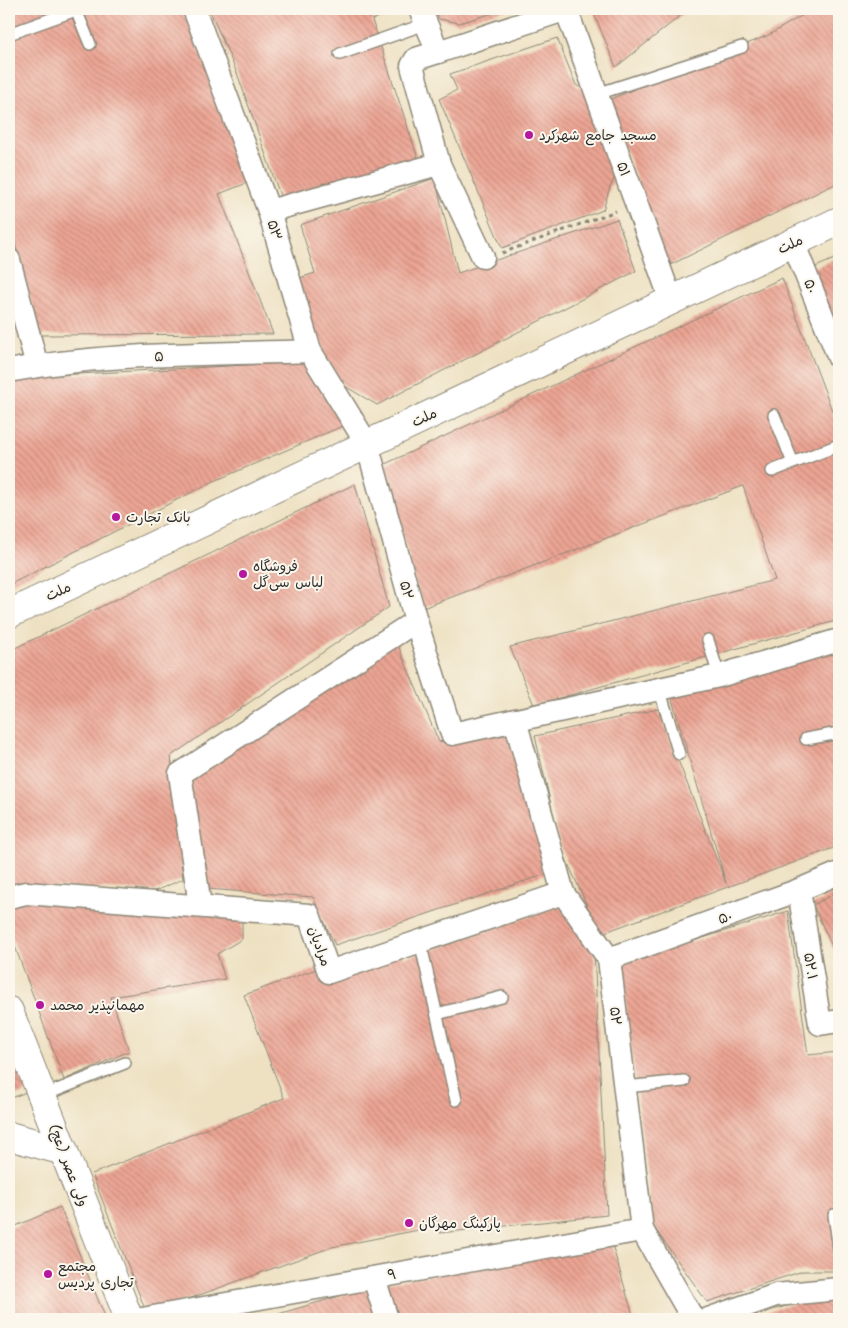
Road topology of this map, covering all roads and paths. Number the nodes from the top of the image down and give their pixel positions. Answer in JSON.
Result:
{"nodes":[{"id":1,"x":194,"y":9,"type":"edge"},
{"id":2,"x":567,"y":9,"type":"edge"},
{"id":3,"x":424,"y":16,"type":"edge"},
{"id":4,"x":9,"y":34,"type":"edge"},
{"id":5,"x":90,"y":44,"type":"dead end"},
{"id":6,"x":742,"y":47,"type":"dead end"},
{"id":7,"x":438,"y":52,"type":"junction"},
{"id":8,"x":340,"y":54,"type":"dead end"},
{"id":9,"x":597,"y":94,"type":"junction"},
{"id":10,"x":439,"y":164,"type":"junction"},
{"id":11,"x":636,"y":203,"type":"junction"},
{"id":12,"x":270,"y":211,"type":"junction"},
{"id":13,"x":839,"y":221,"type":"edge"},
{"id":14,"x":793,"y":242,"type":"junction"},
{"id":15,"x":483,"y":257,"type":"joint"},
{"id":16,"x":9,"y":260,"type":"edge"},
{"id":17,"x":671,"y":300,"type":"junction"},
{"id":18,"x":310,"y":351,"type":"junction"},
{"id":19,"x":839,"y":358,"type":"edge"},
{"id":20,"x":37,"y":366,"type":"junction"},
{"id":21,"x":9,"y":371,"type":"edge"},
{"id":22,"x":774,"y":416,"type":"dead end"},
{"id":23,"x":367,"y":444,"type":"junction"},
{"id":24,"x":839,"y":446,"type":"edge"},
{"id":25,"x":793,"y":463,"type":"junction"},
{"id":26,"x":772,"y":471,"type":"dead end"},
{"id":27,"x":9,"y":614,"type":"edge"},
{"id":28,"x":416,"y":621,"type":"junction"},
{"id":29,"x":708,"y":640,"type":"dead end"},
{"id":30,"x":839,"y":640,"type":"edge"},
{"id":31,"x":719,"y":676,"type":"junction"},
{"id":32,"x":659,"y":688,"type":"junction"},
{"id":33,"x":515,"y":720,"type":"junction"},
{"id":34,"x":839,"y":733,"type":"edge"},
{"id":35,"x":806,"y":739,"type":"dead end"},
{"id":36,"x":679,"y":754,"type":"dead end"},
{"id":37,"x":839,"y":873,"type":"edge"},
{"id":38,"x":799,"y":890,"type":"junction"},
{"id":39,"x":563,"y":893,"type":"junction"},
{"id":40,"x":9,"y":897,"type":"edge"},
{"id":41,"x":200,"y":905,"type":"junction"},
{"id":42,"x":420,"y":941,"type":"junction"},
{"id":43,"x":609,"y":959,"type":"junction"},
{"id":44,"x":502,"y":997,"type":"dead end"},
{"id":45,"x":9,"y":1011,"type":"edge"},
{"id":46,"x":437,"y":1014,"type":"junction"},
{"id":47,"x":839,"y":1021,"type":"edge"},
{"id":48,"x":125,"y":1063,"type":"dead end"},
{"id":49,"x":684,"y":1081,"type":"dead end"},
{"id":50,"x":625,"y":1088,"type":"junction"},
{"id":51,"x":42,"y":1096,"type":"junction"},
{"id":52,"x":456,"y":1100,"type":"dead end"},
{"id":53,"x":9,"y":1136,"type":"edge"},
{"id":54,"x":64,"y":1151,"type":"junction"},
{"id":55,"x":834,"y":1215,"type":"dead end"},
{"id":56,"x":642,"y":1230,"type":"junction"},
{"id":57,"x":839,"y":1248,"type":"edge"},
{"id":58,"x":374,"y":1278,"type":"junction"},
{"id":59,"x":839,"y":1289,"type":"edge"},
{"id":60,"x":241,"y":1310,"type":"edge"},
{"id":61,"x":129,"y":1319,"type":"edge"},
{"id":62,"x":142,"y":1319,"type":"edge"},
{"id":63,"x":388,"y":1319,"type":"edge"},
{"id":64,"x":693,"y":1319,"type":"edge"},
{"id":65,"x":708,"y":1319,"type":"edge"}],
"edges":[{"from":1,"to":12,"type":"street","name":"۵۳"},
{"from":2,"to":7,"type":"street"},
{"from":2,"to":9,"type":"street","name":"۵۱"},
{"from":3,"to":7,"type":"street"},
{"from":3,"to":8,"type":"lane"},
{"from":4,"to":5,"type":"lane"},
{"from":6,"to":9,"type":"lane"},
{"from":7,"to":10,"type":"street"},
{"from":9,"to":11,"type":"street","name":"۵۱"},
{"from":10,"to":12,"type":"street"},
{"from":10,"to":15,"type":"street"},
{"from":11,"to":15,"type":"path"},
{"from":11,"to":17,"type":"street","name":"۵۱"},
{"from":12,"to":18,"type":"street","name":"۵۳"},
{"from":13,"to":14,"type":"main road","name":"ملت"},
{"from":14,"to":17,"type":"main road","name":"ملت"},
{"from":14,"to":19,"type":"street","name":"۵۰"},
{"from":16,"to":20,"type":"street"},
{"from":17,"to":23,"type":"main road","name":"ملت"},
{"from":18,"to":20,"type":"street","name":"۵"},
{"from":18,"to":23,"type":"street","name":"۵۳"},
{"from":20,"to":21,"type":"street","name":"۵"},
{"from":22,"to":25,"type":"lane"},
{"from":23,"to":27,"type":"main road","name":"ملت"},
{"from":23,"to":28,"type":"street","name":"۵۲"},
{"from":24,"to":25,"type":"lane"},
{"from":25,"to":26,"type":"lane"},
{"from":28,"to":33,"type":"street","name":"۵۲"},
{"from":28,"to":41,"type":"street"},
{"from":29,"to":31,"type":"lane"},
{"from":30,"to":31,"type":"street"},
{"from":31,"to":32,"type":"street"},
{"from":32,"to":33,"type":"street"},
{"from":32,"to":36,"type":"lane"},
{"from":33,"to":39,"type":"street","name":"۵۲"},
{"from":34,"to":35,"type":"lane"},
{"from":37,"to":38,"type":"street","name":"۵۰"},
{"from":38,"to":43,"type":"street","name":"۵۰"},
{"from":38,"to":47,"type":"street","name":"۵۲.۱"},
{"from":39,"to":42,"type":"street","name":"مرادیان"},
{"from":39,"to":43,"type":"street","name":"۵۲"},
{"from":40,"to":41,"type":"street","name":"مرادیان"},
{"from":41,"to":42,"type":"street","name":"مرادیان"},
{"from":42,"to":46,"type":"lane"},
{"from":43,"to":50,"type":"street","name":"۵۲"},
{"from":44,"to":46,"type":"lane"},
{"from":45,"to":51,"type":"main road","name":"ولی عصر (عج)"},
{"from":46,"to":52,"type":"lane"},
{"from":48,"to":51,"type":"lane"},
{"from":49,"to":50,"type":"lane"},
{"from":50,"to":56,"type":"street","name":"۵۲"},
{"from":51,"to":54,"type":"main road","name":"ولی عصر (عج)"},
{"from":53,"to":54,"type":"main road"},
{"from":54,"to":61,"type":"main road","name":"ولی عصر (عج)"},
{"from":55,"to":57,"type":"lane"},
{"from":56,"to":58,"type":"street","name":"۹"},
{"from":56,"to":64,"type":"street","name":"۵۲"},
{"from":58,"to":60,"type":"street","name":"۹"},
{"from":58,"to":63,"type":"street"},
{"from":59,"to":65,"type":"street"},
{"from":60,"to":62,"type":"street","name":"۹"}]}
